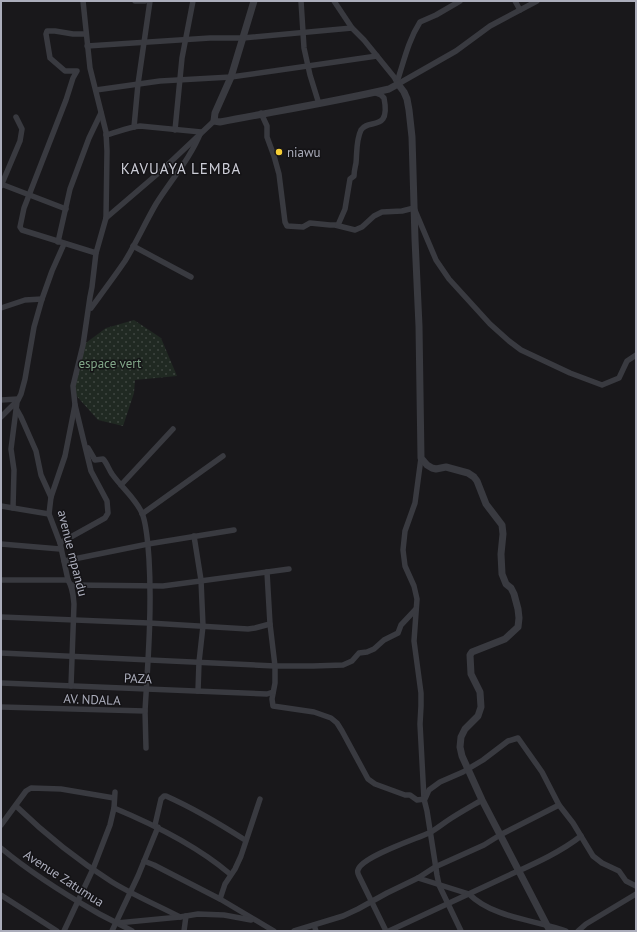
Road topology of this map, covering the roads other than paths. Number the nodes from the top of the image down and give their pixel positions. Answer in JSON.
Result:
{"nodes":[{"id":1,"x":83,"y":1,"type":"edge"},
{"id":2,"x":136,"y":1,"type":"edge"},
{"id":3,"x":145,"y":1,"type":"edge"},
{"id":4,"x":150,"y":1,"type":"edge"},
{"id":5,"x":193,"y":1,"type":"edge"},
{"id":6,"x":254,"y":1,"type":"edge"},
{"id":7,"x":301,"y":1,"type":"edge"},
{"id":8,"x":460,"y":1,"type":"edge"},
{"id":9,"x":515,"y":1,"type":"edge"},
{"id":10,"x":537,"y":1,"type":"edge"},
{"id":11,"x":338,"y":2,"type":"edge"},
{"id":12,"x":520,"y":10,"type":"junction"},
{"id":13,"x":352,"y":28,"type":"junction"},
{"id":14,"x":303,"y":33,"type":"junction"},
{"id":15,"x":86,"y":34,"type":"junction"},
{"id":16,"x":243,"y":38,"type":"junction"},
{"id":17,"x":185,"y":40,"type":"junction"},
{"id":18,"x":144,"y":43,"type":"junction"},
{"id":19,"x":87,"y":46,"type":"junction"},
{"id":20,"x":376,"y":56,"type":"junction"},
{"id":21,"x":308,"y":66,"type":"junction"},
{"id":22,"x":231,"y":76,"type":"junction"},
{"id":23,"x":180,"y":80,"type":"junction"},
{"id":24,"x":398,"y":83,"type":"junction"},
{"id":25,"x":138,"y":84,"type":"junction"},
{"id":26,"x":96,"y":90,"type":"junction"},
{"id":27,"x":373,"y":92,"type":"junction"},
{"id":28,"x":319,"y":104,"type":"junction"},
{"id":29,"x":101,"y":113,"type":"junction"},
{"id":30,"x":262,"y":113,"type":"junction"},
{"id":31,"x":16,"y":117,"type":"dead end"},
{"id":32,"x":214,"y":121,"type":"junction"},
{"id":33,"x":134,"y":127,"type":"junction"},
{"id":34,"x":175,"y":130,"type":"junction"},
{"id":35,"x":202,"y":132,"type":"junction"},
{"id":36,"x":106,"y":135,"type":"junction"},
{"id":37,"x":1,"y":185,"type":"edge"},
{"id":38,"x":29,"y":195,"type":"junction"},
{"id":39,"x":414,"y":208,"type":"junction"},
{"id":40,"x":66,"y":209,"type":"junction"},
{"id":41,"x":106,"y":218,"type":"junction"},
{"id":42,"x":338,"y":225,"type":"junction"},
{"id":43,"x":58,"y":242,"type":"junction"},
{"id":44,"x":64,"y":244,"type":"junction"},
{"id":45,"x":133,"y":246,"type":"junction"},
{"id":46,"x":96,"y":253,"type":"junction"},
{"id":47,"x":191,"y":277,"type":"dead end"},
{"id":48,"x":42,"y":299,"type":"junction"},
{"id":49,"x":1,"y":308,"type":"edge"},
{"id":50,"x":91,"y":308,"type":"dead end"},
{"id":51,"x":636,"y":354,"type":"edge"},
{"id":52,"x":1,"y":400,"type":"edge"},
{"id":53,"x":17,"y":400,"type":"junction"},
{"id":54,"x":75,"y":405,"type":"junction"},
{"id":55,"x":16,"y":408,"type":"junction"},
{"id":56,"x":1,"y":418,"type":"edge"},
{"id":57,"x":173,"y":429,"type":"dead end"},
{"id":58,"x":84,"y":443,"type":"junction"},
{"id":59,"x":223,"y":456,"type":"dead end"},
{"id":60,"x":420,"y":458,"type":"junction"},
{"id":61,"x":121,"y":485,"type":"junction"},
{"id":62,"x":51,"y":497,"type":"junction"},
{"id":63,"x":1,"y":506,"type":"edge"},
{"id":64,"x":13,"y":508,"type":"junction"},
{"id":65,"x":49,"y":514,"type":"junction"},
{"id":66,"x":142,"y":514,"type":"junction"},
{"id":67,"x":234,"y":530,"type":"dead end"},
{"id":68,"x":194,"y":536,"type":"junction"},
{"id":69,"x":1,"y":544,"type":"edge"},
{"id":70,"x":148,"y":544,"type":"junction"},
{"id":71,"x":60,"y":546,"type":"junction"},
{"id":72,"x":64,"y":561,"type":"junction"},
{"id":73,"x":290,"y":569,"type":"dead end"},
{"id":74,"x":267,"y":572,"type":"junction"},
{"id":75,"x":1,"y":580,"type":"edge"},
{"id":76,"x":201,"y":580,"type":"junction"},
{"id":77,"x":70,"y":583,"type":"junction"},
{"id":78,"x":150,"y":587,"type":"junction"},
{"id":79,"x":416,"y":609,"type":"junction"},
{"id":80,"x":1,"y":617,"type":"edge"},
{"id":81,"x":74,"y":620,"type":"junction"},
{"id":82,"x":150,"y":623,"type":"junction"},
{"id":83,"x":270,"y":624,"type":"junction"},
{"id":84,"x":203,"y":626,"type":"junction"},
{"id":85,"x":1,"y":653,"type":"edge"},
{"id":86,"x":71,"y":656,"type":"junction"},
{"id":87,"x":148,"y":660,"type":"junction"},
{"id":88,"x":199,"y":662,"type":"junction"},
{"id":89,"x":274,"y":666,"type":"junction"},
{"id":90,"x":1,"y":683,"type":"edge"},
{"id":91,"x":71,"y":686,"type":"junction"},
{"id":92,"x":146,"y":689,"type":"junction"},
{"id":93,"x":198,"y":691,"type":"junction"},
{"id":94,"x":273,"y":692,"type":"junction"},
{"id":95,"x":1,"y":707,"type":"edge"},
{"id":96,"x":145,"y":711,"type":"junction"},
{"id":97,"x":146,"y":748,"type":"dead end"},
{"id":98,"x":468,"y":768,"type":"junction"},
{"id":99,"x":260,"y":799,"type":"dead end"},
{"id":100,"x":424,"y":799,"type":"junction"},
{"id":101,"x":482,"y":800,"type":"junction"},
{"id":102,"x":559,"y":805,"type":"junction"},
{"id":103,"x":16,"y":806,"type":"junction"},
{"id":104,"x":114,"y":808,"type":"junction"},
{"id":105,"x":1,"y":825,"type":"edge"},
{"id":106,"x":156,"y":826,"type":"junction"},
{"id":107,"x":430,"y":833,"type":"junction"},
{"id":108,"x":500,"y":835,"type":"junction"},
{"id":109,"x":581,"y":836,"type":"junction"},
{"id":110,"x":245,"y":840,"type":"junction"},
{"id":111,"x":1,"y":848,"type":"edge"},
{"id":112,"x":144,"y":862,"type":"junction"},
{"id":113,"x":435,"y":867,"type":"junction"},
{"id":114,"x":93,"y":869,"type":"junction"},
{"id":115,"x":519,"y":870,"type":"junction"},
{"id":116,"x":230,"y":874,"type":"junction"},
{"id":117,"x":418,"y":878,"type":"junction"},
{"id":118,"x":440,"y":885,"type":"junction"},
{"id":119,"x":636,"y":886,"type":"edge"},
{"id":120,"x":130,"y":892,"type":"junction"},
{"id":121,"x":469,"y":894,"type":"junction"},
{"id":122,"x":636,"y":894,"type":"edge"},
{"id":123,"x":1,"y":895,"type":"edge"},
{"id":124,"x":220,"y":900,"type":"junction"},
{"id":125,"x":78,"y":901,"type":"junction"},
{"id":126,"x":371,"y":901,"type":"junction"},
{"id":127,"x":448,"y":902,"type":"junction"},
{"id":128,"x":183,"y":916,"type":"junction"},
{"id":129,"x":255,"y":920,"type":"junction"},
{"id":130,"x":117,"y":923,"type":"junction"},
{"id":131,"x":315,"y":928,"type":"edge"},
{"id":132,"x":548,"y":928,"type":"edge"},
{"id":133,"x":57,"y":931,"type":"edge"},
{"id":134,"x":64,"y":931,"type":"edge"},
{"id":135,"x":112,"y":931,"type":"edge"},
{"id":136,"x":132,"y":931,"type":"edge"},
{"id":137,"x":184,"y":931,"type":"edge"},
{"id":138,"x":274,"y":931,"type":"edge"},
{"id":139,"x":294,"y":931,"type":"edge"},
{"id":140,"x":387,"y":931,"type":"edge"},
{"id":141,"x":461,"y":931,"type":"edge"},
{"id":142,"x":566,"y":931,"type":"edge"},
{"id":143,"x":578,"y":931,"type":"edge"}],
"edges":[{"from":1,"to":15,"type":"street"},
{"from":2,"to":3,"type":"street"},
{"from":4,"to":18,"type":"street"},
{"from":5,"to":17,"type":"street"},
{"from":6,"to":16,"type":"street"},
{"from":7,"to":14,"type":"street"},
{"from":8,"to":24,"type":"street"},
{"from":9,"to":12,"type":"street"},
{"from":10,"to":12,"type":"street"},
{"from":11,"to":13,"type":"street"},
{"from":12,"to":24,"type":"street"},
{"from":13,"to":14,"type":"street"},
{"from":13,"to":20,"type":"street"},
{"from":14,"to":16,"type":"street"},
{"from":14,"to":21,"type":"street"},
{"from":15,"to":19,"type":"street"},
{"from":15,"to":38,"type":"street"},
{"from":16,"to":17,"type":"street"},
{"from":16,"to":22,"type":"street"},
{"from":17,"to":18,"type":"street"},
{"from":17,"to":23,"type":"street"},
{"from":18,"to":19,"type":"street"},
{"from":18,"to":25,"type":"street"},
{"from":19,"to":26,"type":"street"},
{"from":20,"to":21,"type":"street"},
{"from":20,"to":24,"type":"street"},
{"from":21,"to":22,"type":"street"},
{"from":21,"to":28,"type":"street"},
{"from":22,"to":23,"type":"street"},
{"from":22,"to":32,"type":"street"},
{"from":23,"to":25,"type":"street"},
{"from":23,"to":34,"type":"street"},
{"from":24,"to":27,"type":"street"},
{"from":24,"to":39,"type":"street"},
{"from":25,"to":26,"type":"street"},
{"from":25,"to":33,"type":"street"},
{"from":26,"to":29,"type":"street"},
{"from":27,"to":28,"type":"street"},
{"from":27,"to":42,"type":"street"},
{"from":28,"to":30,"type":"street"},
{"from":29,"to":36,"type":"street"},
{"from":29,"to":40,"type":"street"},
{"from":30,"to":32,"type":"street"},
{"from":30,"to":42,"type":"street"},
{"from":31,"to":37,"type":"street"},
{"from":32,"to":35,"type":"street"},
{"from":33,"to":34,"type":"street"},
{"from":33,"to":36,"type":"street"},
{"from":34,"to":35,"type":"street"},
{"from":35,"to":41,"type":"street"},
{"from":35,"to":45,"type":"street"},
{"from":36,"to":41,"type":"street"},
{"from":37,"to":38,"type":"street"},
{"from":38,"to":40,"type":"street"},
{"from":38,"to":43,"type":"street"},
{"from":39,"to":42,"type":"street"},
{"from":39,"to":51,"type":"street"},
{"from":39,"to":60,"type":"street"},
{"from":40,"to":43,"type":"street"},
{"from":41,"to":46,"type":"street"},
{"from":43,"to":44,"type":"street"},
{"from":44,"to":46,"type":"street"},
{"from":44,"to":48,"type":"street"},
{"from":45,"to":47,"type":"street"},
{"from":45,"to":50,"type":"street"},
{"from":46,"to":54,"type":"street"},
{"from":48,"to":49,"type":"street"},
{"from":48,"to":53,"type":"street"},
{"from":52,"to":53,"type":"street"},
{"from":53,"to":55,"type":"street"},
{"from":53,"to":56,"type":"street"},
{"from":54,"to":58,"type":"street"},
{"from":54,"to":62,"type":"street","name":"avenue mpandu"},
{"from":55,"to":62,"type":"street"},
{"from":55,"to":64,"type":"street"},
{"from":57,"to":61,"type":"street"},
{"from":58,"to":61,"type":"street"},
{"from":58,"to":71,"type":"street"},
{"from":59,"to":66,"type":"street"},
{"from":60,"to":79,"type":"street"},
{"from":60,"to":98,"type":"street"},
{"from":61,"to":66,"type":"street"},
{"from":62,"to":65,"type":"street","name":"avenue mpandu"},
{"from":63,"to":64,"type":"street"},
{"from":64,"to":65,"type":"street"},
{"from":65,"to":71,"type":"street","name":"avenue mpandu"},
{"from":66,"to":70,"type":"street"},
{"from":67,"to":68,"type":"street"},
{"from":68,"to":70,"type":"street"},
{"from":68,"to":76,"type":"street"},
{"from":69,"to":71,"type":"street"},
{"from":70,"to":72,"type":"street"},
{"from":70,"to":78,"type":"street"},
{"from":71,"to":72,"type":"street","name":"avenue mpandu"},
{"from":72,"to":77,"type":"street","name":"avenue mpandu"},
{"from":73,"to":74,"type":"street"},
{"from":74,"to":76,"type":"street"},
{"from":74,"to":83,"type":"street"},
{"from":75,"to":77,"type":"street"},
{"from":76,"to":78,"type":"street"},
{"from":76,"to":84,"type":"street"},
{"from":77,"to":78,"type":"street"},
{"from":77,"to":81,"type":"street","name":"avenue mpandu"},
{"from":78,"to":82,"type":"street"},
{"from":79,"to":89,"type":"street"},
{"from":79,"to":100,"type":"street"},
{"from":80,"to":81,"type":"street"},
{"from":81,"to":82,"type":"street"},
{"from":81,"to":86,"type":"street","name":"avenue mpandu"},
{"from":82,"to":84,"type":"street"},
{"from":82,"to":87,"type":"street"},
{"from":83,"to":84,"type":"street"},
{"from":83,"to":89,"type":"street"},
{"from":84,"to":88,"type":"street"},
{"from":85,"to":86,"type":"street"},
{"from":86,"to":87,"type":"street"},
{"from":86,"to":91,"type":"street","name":"avenue mpandu"},
{"from":87,"to":88,"type":"street"},
{"from":87,"to":92,"type":"street"},
{"from":88,"to":89,"type":"street"},
{"from":88,"to":93,"type":"street"},
{"from":89,"to":94,"type":"street"},
{"from":90,"to":91,"type":"street","name":"PAZA"},
{"from":91,"to":92,"type":"street","name":"PAZA"},
{"from":92,"to":93,"type":"street","name":"PAZA"},
{"from":92,"to":96,"type":"street"},
{"from":93,"to":94,"type":"street","name":"PAZA"},
{"from":94,"to":100,"type":"street"},
{"from":95,"to":96,"type":"street","name":"AV. NDALA"},
{"from":96,"to":97,"type":"street"},
{"from":98,"to":100,"type":"street"},
{"from":98,"to":101,"type":"street"},
{"from":98,"to":102,"type":"street"},
{"from":99,"to":110,"type":"street"},
{"from":100,"to":107,"type":"street"},
{"from":101,"to":107,"type":"street"},
{"from":101,"to":108,"type":"street"},
{"from":102,"to":108,"type":"street"},
{"from":102,"to":109,"type":"street"},
{"from":103,"to":104,"type":"street"},
{"from":103,"to":105,"type":"street"},
{"from":103,"to":114,"type":"street"},
{"from":104,"to":106,"type":"street"},
{"from":104,"to":114,"type":"street"},
{"from":106,"to":110,"type":"street"},
{"from":106,"to":112,"type":"street"},
{"from":106,"to":116,"type":"street"},
{"from":107,"to":113,"type":"street"},
{"from":107,"to":126,"type":"street"},
{"from":108,"to":113,"type":"street"},
{"from":108,"to":115,"type":"street"},
{"from":109,"to":115,"type":"street"},
{"from":109,"to":119,"type":"street"},
{"from":110,"to":116,"type":"street"},
{"from":111,"to":125,"type":"street","name":"Avenue Zatumua"},
{"from":112,"to":120,"type":"street"},
{"from":112,"to":124,"type":"street"},
{"from":113,"to":117,"type":"street"},
{"from":113,"to":118,"type":"street"},
{"from":114,"to":120,"type":"street"},
{"from":114,"to":125,"type":"street"},
{"from":115,"to":121,"type":"street"},
{"from":115,"to":132,"type":"street"},
{"from":116,"to":124,"type":"street"},
{"from":117,"to":118,"type":"street"},
{"from":117,"to":126,"type":"street"},
{"from":118,"to":121,"type":"street"},
{"from":118,"to":127,"type":"street"},
{"from":120,"to":128,"type":"street"},
{"from":120,"to":130,"type":"street"},
{"from":121,"to":127,"type":"street"},
{"from":121,"to":132,"type":"street"},
{"from":122,"to":143,"type":"street"},
{"from":123,"to":133,"type":"street"},
{"from":124,"to":129,"type":"street"},
{"from":125,"to":130,"type":"street","name":"Avenue Zatumua"},
{"from":125,"to":134,"type":"street"},
{"from":126,"to":131,"type":"street"},
{"from":126,"to":140,"type":"street"},
{"from":127,"to":140,"type":"street"},
{"from":127,"to":141,"type":"street"},
{"from":128,"to":129,"type":"street"},
{"from":128,"to":130,"type":"street"},
{"from":128,"to":137,"type":"street"},
{"from":129,"to":138,"type":"street"},
{"from":130,"to":135,"type":"street"},
{"from":130,"to":136,"type":"street","name":"Avenue Zatumua"},
{"from":131,"to":139,"type":"street"},
{"from":132,"to":142,"type":"street"}]}
